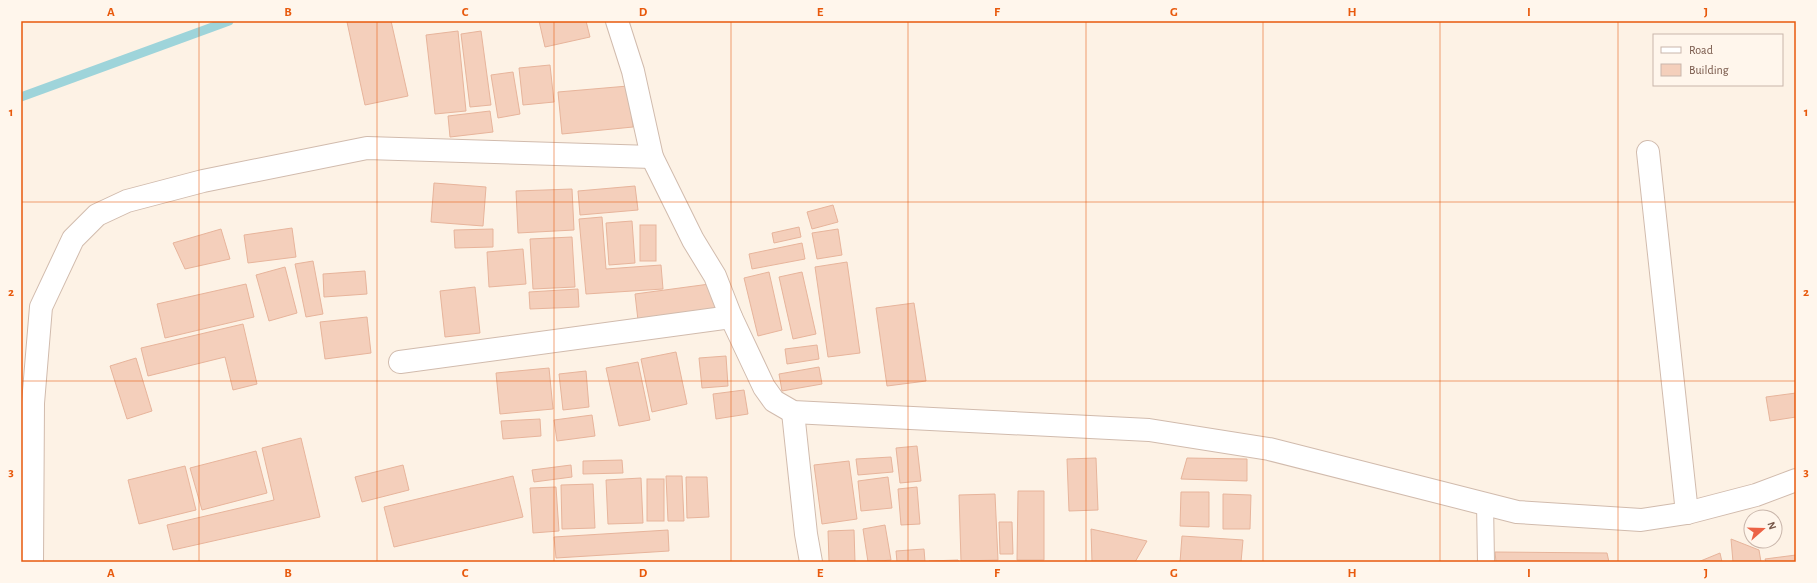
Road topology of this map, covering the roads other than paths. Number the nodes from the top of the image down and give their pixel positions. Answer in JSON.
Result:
{"nodes":[{"id":1,"x":617,"y":21,"type":"edge"},
{"id":2,"x":1648,"y":152,"type":"dead end"},
{"id":3,"x":652,"y":157,"type":"junction"},
{"id":4,"x":731,"y":317,"type":"junction"},
{"id":5,"x":400,"y":362,"type":"dead end"},
{"id":6,"x":793,"y":412,"type":"junction"},
{"id":7,"x":1796,"y":480,"type":"edge"},
{"id":8,"x":1485,"y":504,"type":"junction"},
{"id":9,"x":1687,"y":513,"type":"junction"},
{"id":10,"x":32,"y":562,"type":"edge"},
{"id":11,"x":811,"y":562,"type":"edge"},
{"id":12,"x":1486,"y":562,"type":"edge"}],
"edges":[{"from":1,"to":3,"type":"street"},
{"from":2,"to":9,"type":"street"},
{"from":3,"to":4,"type":"street"},
{"from":3,"to":10,"type":"street"},
{"from":4,"to":5,"type":"street"},
{"from":4,"to":6,"type":"street"},
{"from":6,"to":8,"type":"street"},
{"from":6,"to":11,"type":"street"},
{"from":7,"to":9,"type":"street"},
{"from":8,"to":9,"type":"street"},
{"from":8,"to":12,"type":"lane"}]}
